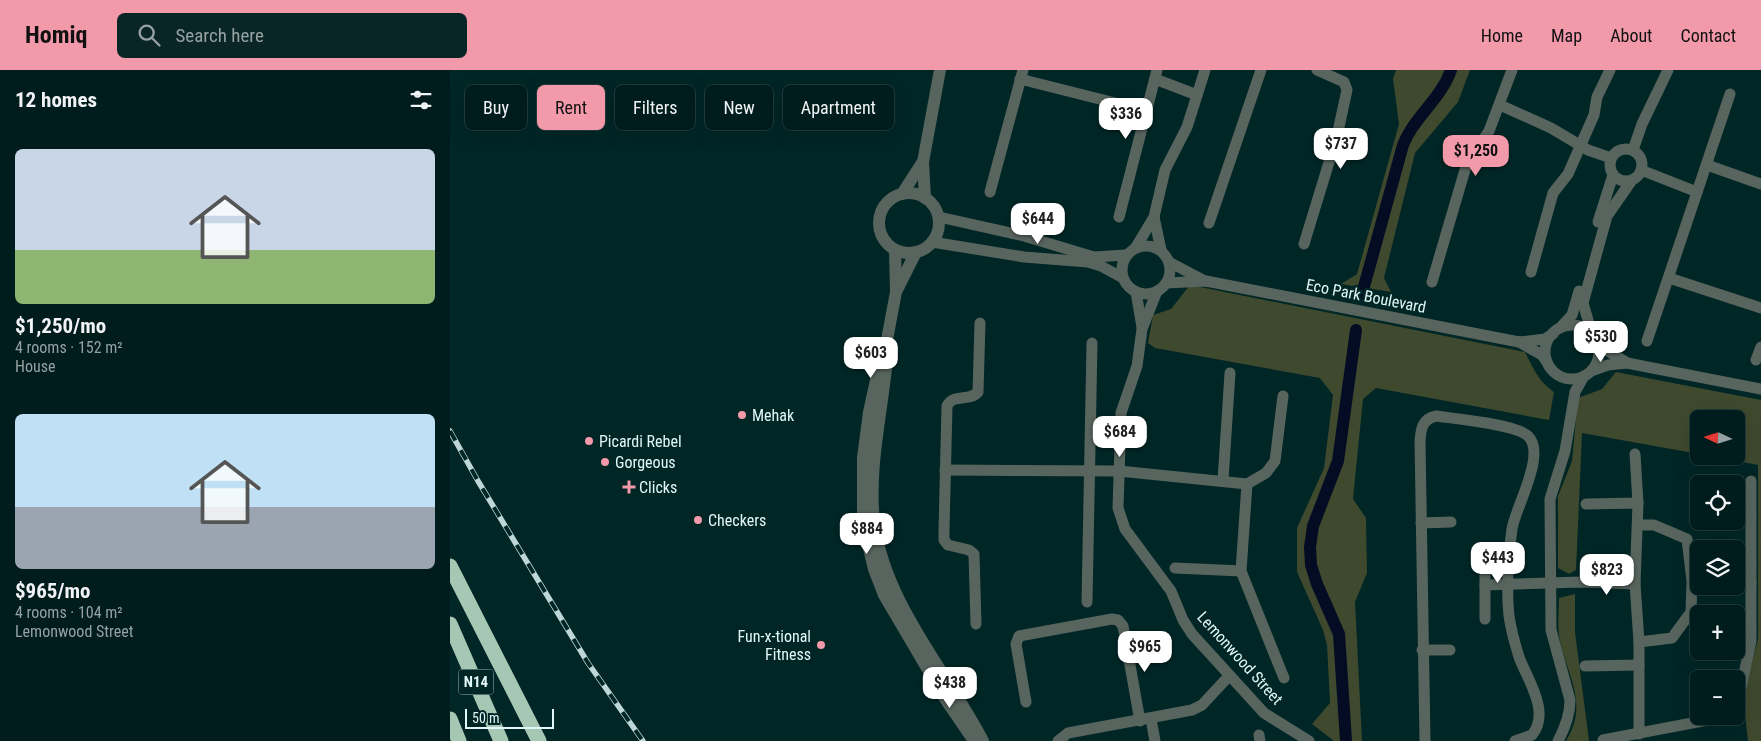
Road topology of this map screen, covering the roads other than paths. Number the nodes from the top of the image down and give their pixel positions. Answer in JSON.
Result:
{"nodes":[{"id":1,"x":940,"y":70,"type":"edge"},
{"id":2,"x":1205,"y":70,"type":"edge"},
{"id":3,"x":1261,"y":70,"type":"edge"},
{"id":4,"x":1317,"y":70,"type":"edge"},
{"id":5,"x":1512,"y":70,"type":"edge"},
{"id":6,"x":1610,"y":70,"type":"edge"},
{"id":7,"x":1668,"y":70,"type":"edge"},
{"id":8,"x":1156,"y":74,"type":"edge"},
{"id":9,"x":1338,"y":74,"type":"edge"},
{"id":10,"x":1022,"y":75,"type":"edge"},
{"id":11,"x":1730,"y":94,"type":"dead end"},
{"id":12,"x":1197,"y":95,"type":"junction"},
{"id":13,"x":1500,"y":105,"type":"junction"},
{"id":14,"x":1147,"y":111,"type":"junction"},
{"id":15,"x":1580,"y":145,"type":"junction"},
{"id":16,"x":1633,"y":150,"type":"junction"},
{"id":17,"x":1611,"y":158,"type":"junction"},
{"id":18,"x":923,"y":162,"type":"junction"},
{"id":19,"x":1707,"y":165,"type":"junction"},
{"id":20,"x":1641,"y":170,"type":"junction"},
{"id":21,"x":1613,"y":175,"type":"junction"},
{"id":22,"x":1632,"y":180,"type":"junction"},
{"id":23,"x":1761,"y":184,"type":"edge"},
{"id":24,"x":990,"y":192,"type":"dead end"},
{"id":25,"x":1697,"y":192,"type":"junction"},
{"id":26,"x":902,"y":194,"type":"junction"},
{"id":27,"x":925,"y":198,"type":"junction"},
{"id":28,"x":938,"y":217,"type":"junction"},
{"id":29,"x":1119,"y":217,"type":"dead end"},
{"id":30,"x":1154,"y":217,"type":"junction"},
{"id":31,"x":1209,"y":223,"type":"dead end"},
{"id":32,"x":932,"y":242,"type":"junction"},
{"id":33,"x":1304,"y":244,"type":"dead end"},
{"id":34,"x":1136,"y":247,"type":"junction"},
{"id":35,"x":895,"y":250,"type":"junction"},
{"id":36,"x":1161,"y":250,"type":"junction"},
{"id":37,"x":916,"y":252,"type":"junction"},
{"id":38,"x":1126,"y":255,"type":"junction"},
{"id":39,"x":1169,"y":262,"type":"junction"},
{"id":40,"x":1531,"y":272,"type":"dead end"},
{"id":41,"x":1123,"y":278,"type":"junction"},
{"id":42,"x":1669,"y":278,"type":"junction"},
{"id":43,"x":1206,"y":282,"type":"junction"},
{"id":44,"x":1432,"y":282,"type":"dead end"},
{"id":45,"x":1162,"y":287,"type":"junction"},
{"id":46,"x":896,"y":292,"type":"junction"},
{"id":47,"x":1136,"y":292,"type":"junction"},
{"id":48,"x":1761,"y":308,"type":"edge"},
{"id":49,"x":980,"y":323,"type":"dead end"},
{"id":50,"x":1142,"y":329,"type":"junction"},
{"id":51,"x":1556,"y":331,"type":"junction"},
{"id":52,"x":1594,"y":336,"type":"junction"},
{"id":53,"x":1519,"y":342,"type":"junction"},
{"id":54,"x":1648,"y":342,"type":"dead end"},
{"id":55,"x":1092,"y":343,"type":"dead end"},
{"id":56,"x":886,"y":345,"type":"junction"},
{"id":57,"x":1761,"y":347,"type":"edge"},
{"id":58,"x":1756,"y":360,"type":"dead end"},
{"id":59,"x":1547,"y":362,"type":"junction"},
{"id":60,"x":1626,"y":363,"type":"junction"},
{"id":61,"x":1230,"y":373,"type":"dead end"},
{"id":62,"x":1587,"y":374,"type":"junction"},
{"id":63,"x":1560,"y":376,"type":"junction"},
{"id":64,"x":1761,"y":390,"type":"edge"},
{"id":65,"x":1283,"y":396,"type":"dead end"},
{"id":66,"x":1569,"y":415,"type":"junction"},
{"id":67,"x":1635,"y":454,"type":"dead end"},
{"id":68,"x":945,"y":470,"type":"junction"},
{"id":69,"x":1088,"y":471,"type":"junction"},
{"id":70,"x":1118,"y":471,"type":"junction"},
{"id":71,"x":1223,"y":480,"type":"junction"},
{"id":72,"x":1751,"y":481,"type":"dead end"},
{"id":73,"x":1247,"y":484,"type":"junction"},
{"id":74,"x":1638,"y":503,"type":"junction"},
{"id":75,"x":1586,"y":504,"type":"dead end"},
{"id":76,"x":1451,"y":522,"type":"dead end"},
{"id":77,"x":1421,"y":523,"type":"junction"},
{"id":78,"x":1638,"y":525,"type":"junction"},
{"id":79,"x":1485,"y":549,"type":"dead end"},
{"id":80,"x":1690,"y":555,"type":"edge"},
{"id":81,"x":450,"y":566,"type":"edge"},
{"id":82,"x":1175,"y":568,"type":"dead end"},
{"id":83,"x":1241,"y":571,"type":"junction"},
{"id":84,"x":1550,"y":583,"type":"junction"},
{"id":85,"x":1745,"y":583,"type":"edge"},
{"id":86,"x":1751,"y":583,"type":"junction"},
{"id":87,"x":1507,"y":584,"type":"junction"},
{"id":88,"x":1635,"y":584,"type":"junction"},
{"id":89,"x":1485,"y":585,"type":"junction"},
{"id":90,"x":1693,"y":595,"type":"edge"},
{"id":91,"x":1087,"y":602,"type":"dead end"},
{"id":92,"x":1485,"y":619,"type":"dead end"},
{"id":93,"x":450,"y":624,"type":"edge"},
{"id":94,"x":976,"y":624,"type":"dead end"},
{"id":95,"x":1640,"y":642,"type":"junction"},
{"id":96,"x":1422,"y":650,"type":"junction"},
{"id":97,"x":1450,"y":650,"type":"dead end"},
{"id":98,"x":1585,"y":666,"type":"dead end"},
{"id":99,"x":1639,"y":666,"type":"junction"},
{"id":100,"x":1745,"y":670,"type":"edge"},
{"id":101,"x":1229,"y":676,"type":"junction"},
{"id":102,"x":1284,"y":678,"type":"dead end"},
{"id":103,"x":1026,"y":702,"type":"dead end"},
{"id":104,"x":450,"y":719,"type":"edge"},
{"id":105,"x":1146,"y":720,"type":"junction"},
{"id":106,"x":1690,"y":724,"type":"edge"},
{"id":107,"x":1639,"y":734,"type":"junction"},
{"id":108,"x":1603,"y":740,"type":"edge"},
{"id":109,"x":459,"y":741,"type":"edge"},
{"id":110,"x":501,"y":741,"type":"edge"},
{"id":111,"x":539,"y":741,"type":"edge"},
{"id":112,"x":974,"y":741,"type":"edge"},
{"id":113,"x":983,"y":741,"type":"edge"},
{"id":114,"x":1058,"y":741,"type":"edge"},
{"id":115,"x":1155,"y":741,"type":"edge"},
{"id":116,"x":1309,"y":741,"type":"edge"},
{"id":117,"x":1425,"y":741,"type":"edge"},
{"id":118,"x":1515,"y":741,"type":"edge"},
{"id":119,"x":1558,"y":741,"type":"edge"}],
"edges":[{"from":1,"to":18,"type":"street"},
{"from":2,"to":12,"type":"street"},
{"from":3,"to":31,"type":"street"},
{"from":4,"to":9,"type":"street"},
{"from":5,"to":13,"type":"street"},
{"from":6,"to":15,"type":"street"},
{"from":7,"to":16,"type":"street"},
{"from":8,"to":12,"type":"street"},
{"from":8,"to":14,"type":"street"},
{"from":9,"to":33,"type":"street"},
{"from":10,"to":14,"type":"street"},
{"from":10,"to":24,"type":"street"},
{"from":11,"to":19,"type":"street"},
{"from":12,"to":30,"type":"street"},
{"from":13,"to":15,"type":"street"},
{"from":13,"to":44,"type":"street"},
{"from":14,"to":29,"type":"street"},
{"from":15,"to":17,"type":"street"},
{"from":15,"to":40,"type":"street"},
{"from":16,"to":17,"type":"street"},
{"from":16,"to":20,"type":"street"},
{"from":17,"to":21,"type":"street"},
{"from":18,"to":26,"type":"street"},
{"from":18,"to":27,"type":"street"},
{"from":19,"to":23,"type":"street"},
{"from":19,"to":25,"type":"street"},
{"from":20,"to":22,"type":"street"},
{"from":20,"to":25,"type":"street"},
{"from":21,"to":22,"type":"street"},
{"from":21,"to":51,"type":"street"},
{"from":22,"to":52,"type":"street"},
{"from":25,"to":42,"type":"street"},
{"from":26,"to":27,"type":"street"},
{"from":26,"to":35,"type":"street"},
{"from":27,"to":28,"type":"street"},
{"from":28,"to":32,"type":"street"},
{"from":28,"to":38,"type":"street"},
{"from":30,"to":34,"type":"street"},
{"from":30,"to":36,"type":"street"},
{"from":32,"to":37,"type":"street"},
{"from":32,"to":41,"type":"street"},
{"from":34,"to":36,"type":"street"},
{"from":34,"to":38,"type":"street"},
{"from":35,"to":37,"type":"street"},
{"from":35,"to":46,"type":"street"},
{"from":36,"to":39,"type":"street"},
{"from":37,"to":46,"type":"street"},
{"from":38,"to":41,"type":"street"},
{"from":39,"to":43,"type":"street","name":"Eco Park Boulevard"},
{"from":39,"to":45,"type":"street"},
{"from":41,"to":47,"type":"street"},
{"from":42,"to":48,"type":"street"},
{"from":42,"to":54,"type":"street"},
{"from":43,"to":45,"type":"street","name":"Eco Park Boulevard"},
{"from":43,"to":53,"type":"street","name":"Eco Park Boulevard"},
{"from":45,"to":47,"type":"street"},
{"from":45,"to":50,"type":"street","name":"Lemonwood Street"},
{"from":46,"to":56,"type":"street"},
{"from":47,"to":50,"type":"street","name":"Lemonwood Street"},
{"from":49,"to":68,"type":"street"},
{"from":50,"to":70,"type":"street","name":"Lemonwood Street"},
{"from":51,"to":52,"type":"street"},
{"from":51,"to":53,"type":"street","name":"Eco Park Boulevard"},
{"from":51,"to":59,"type":"street"},
{"from":52,"to":60,"type":"street"},
{"from":52,"to":62,"type":"street"},
{"from":53,"to":59,"type":"street","name":"Eco Park Boulevard"},
{"from":55,"to":69,"type":"street"},
{"from":56,"to":112,"type":"street"},
{"from":56,"to":113,"type":"street"},
{"from":57,"to":58,"type":"street"},
{"from":59,"to":63,"type":"street"},
{"from":60,"to":62,"type":"street"},
{"from":60,"to":64,"type":"street"},
{"from":61,"to":71,"type":"street"},
{"from":62,"to":63,"type":"street"},
{"from":62,"to":66,"type":"street"},
{"from":63,"to":66,"type":"street"},
{"from":65,"to":73,"type":"street"},
{"from":66,"to":84,"type":"street"},
{"from":67,"to":74,"type":"street"},
{"from":68,"to":69,"type":"street"},
{"from":68,"to":94,"type":"street"},
{"from":69,"to":70,"type":"street"},
{"from":69,"to":91,"type":"street"},
{"from":70,"to":71,"type":"street"},
{"from":70,"to":101,"type":"street","name":"Lemonwood Street"},
{"from":71,"to":73,"type":"street"},
{"from":72,"to":86,"type":"street"},
{"from":73,"to":83,"type":"street"},
{"from":74,"to":75,"type":"street"},
{"from":74,"to":78,"type":"street"},
{"from":76,"to":77,"type":"street"},
{"from":77,"to":87,"type":"street"},
{"from":77,"to":96,"type":"street"},
{"from":78,"to":80,"type":"street"},
{"from":78,"to":88,"type":"street"},
{"from":79,"to":89,"type":"street"},
{"from":81,"to":111,"type":"highway"},
{"from":82,"to":83,"type":"street"},
{"from":83,"to":102,"type":"street"},
{"from":84,"to":87,"type":"street"},
{"from":84,"to":88,"type":"street"},
{"from":84,"to":119,"type":"street"},
{"from":85,"to":86,"type":"street"},
{"from":86,"to":100,"type":"street"},
{"from":87,"to":89,"type":"street"},
{"from":87,"to":118,"type":"street"},
{"from":88,"to":95,"type":"street"},
{"from":89,"to":92,"type":"street"},
{"from":90,"to":95,"type":"street"},
{"from":93,"to":110,"type":"highway","number":"N14"},
{"from":95,"to":99,"type":"street"},
{"from":96,"to":97,"type":"street"},
{"from":96,"to":117,"type":"street"},
{"from":98,"to":99,"type":"street"},
{"from":99,"to":107,"type":"street"},
{"from":101,"to":105,"type":"street"},
{"from":101,"to":116,"type":"street","name":"Lemonwood Street"},
{"from":103,"to":105,"type":"street"},
{"from":104,"to":109,"type":"highway"},
{"from":105,"to":114,"type":"street"},
{"from":105,"to":115,"type":"street"},
{"from":106,"to":107,"type":"street"},
{"from":107,"to":108,"type":"street"}]}
